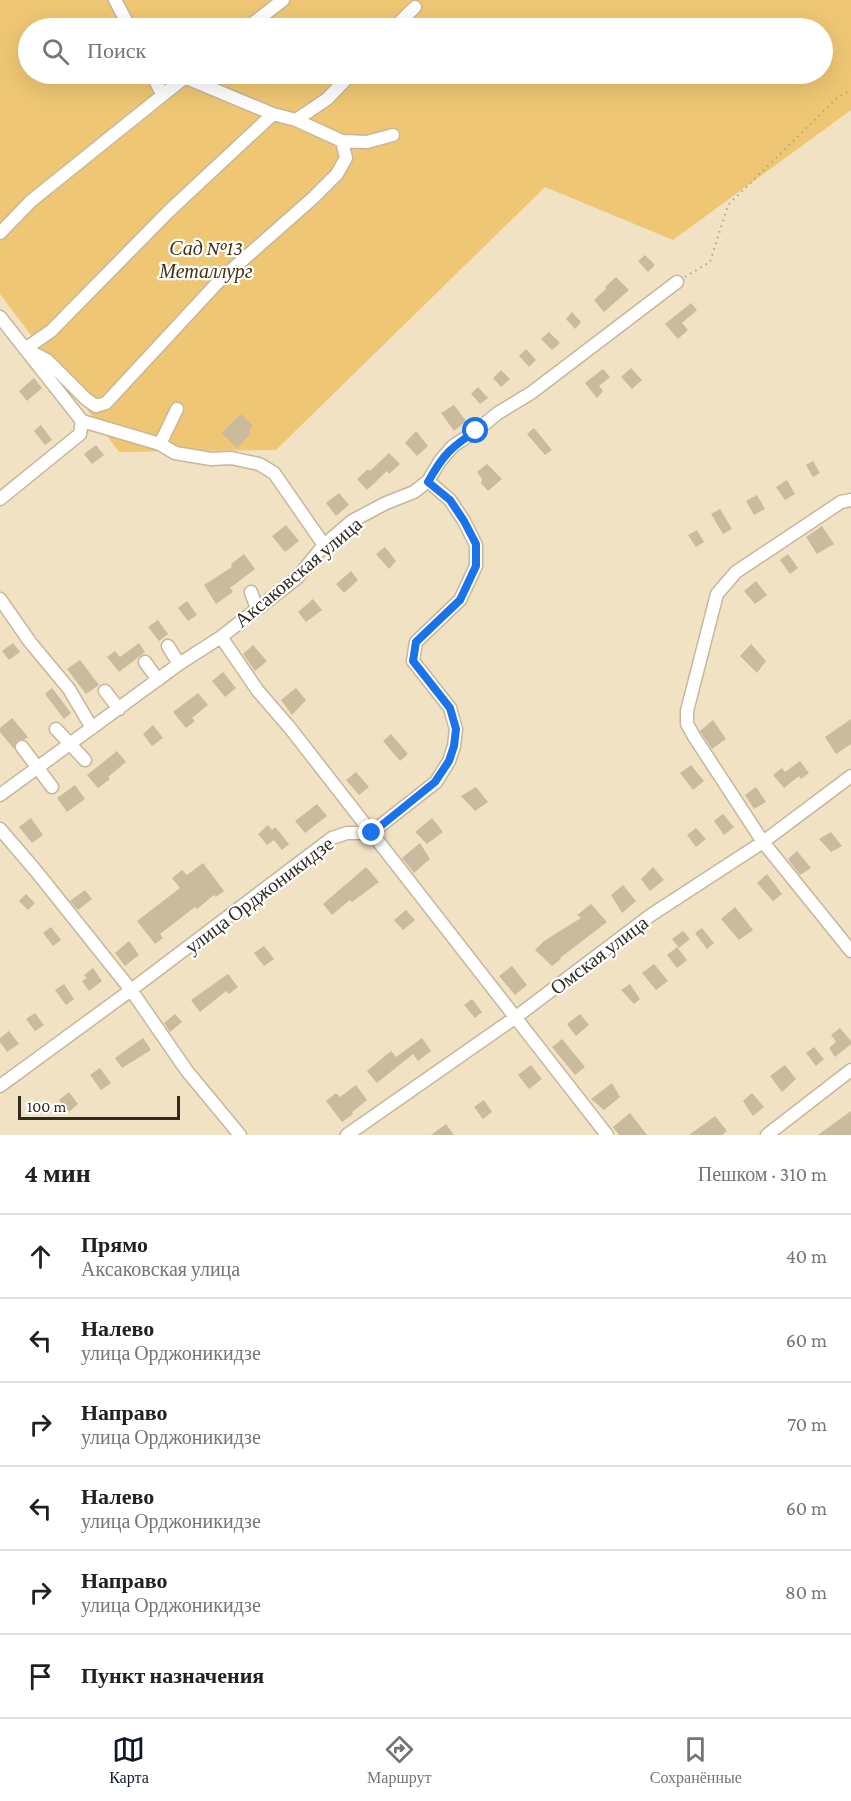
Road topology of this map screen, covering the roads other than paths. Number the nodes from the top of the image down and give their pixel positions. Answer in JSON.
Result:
{"nodes":[{"id":1,"x":115,"y":0,"type":"edge"},
{"id":2,"x":284,"y":0,"type":"edge"},
{"id":3,"x":414,"y":7,"type":"dead end"},
{"id":4,"x":125,"y":18,"type":"edge"},
{"id":5,"x":260,"y":18,"type":"edge"},
{"id":6,"x":404,"y":18,"type":"edge"},
{"id":7,"x":157,"y":84,"type":"edge"},
{"id":8,"x":175,"y":84,"type":"edge"},
{"id":9,"x":206,"y":84,"type":"edge"},
{"id":10,"x":341,"y":84,"type":"edge"},
{"id":11,"x":162,"y":94,"type":"junction"},
{"id":12,"x":273,"y":114,"type":"junction"},
{"id":13,"x":296,"y":120,"type":"junction"},
{"id":14,"x":393,"y":135,"type":"dead end"},
{"id":15,"x":342,"y":141,"type":"junction"},
{"id":16,"x":0,"y":233,"type":"edge"},
{"id":17,"x":677,"y":282,"type":"road end"},
{"id":18,"x":0,"y":317,"type":"edge"},
{"id":19,"x":25,"y":349,"type":"junction"},
{"id":20,"x":177,"y":409,"type":"dead end"},
{"id":21,"x":82,"y":421,"type":"junction"},
{"id":22,"x":160,"y":444,"type":"junction"},
{"id":23,"x":428,"y":482,"type":"junction"},
{"id":24,"x":0,"y":500,"type":"edge"},
{"id":25,"x":851,"y":500,"type":"edge"},
{"id":26,"x":324,"y":544,"type":"junction"},
{"id":27,"x":251,"y":592,"type":"dead end"},
{"id":28,"x":0,"y":599,"type":"edge"},
{"id":29,"x":257,"y":609,"type":"junction"},
{"id":30,"x":221,"y":637,"type":"junction"},
{"id":31,"x":168,"y":646,"type":"dead end"},
{"id":32,"x":145,"y":662,"type":"dead end"},
{"id":33,"x":179,"y":664,"type":"junction"},
{"id":34,"x":158,"y":680,"type":"junction"},
{"id":35,"x":105,"y":691,"type":"dead end"},
{"id":36,"x":119,"y":709,"type":"junction"},
{"id":37,"x":92,"y":728,"type":"junction"},
{"id":38,"x":56,"y":729,"type":"dead end"},
{"id":39,"x":70,"y":744,"type":"junction"},
{"id":40,"x":22,"y":747,"type":"dead end"},
{"id":41,"x":85,"y":760,"type":"dead end"},
{"id":42,"x":38,"y":768,"type":"junction"},
{"id":43,"x":851,"y":776,"type":"edge"},
{"id":44,"x":52,"y":787,"type":"dead end"},
{"id":45,"x":0,"y":795,"type":"edge"},
{"id":46,"x":0,"y":829,"type":"edge"},
{"id":47,"x":372,"y":833,"type":"junction"},
{"id":48,"x":763,"y":842,"type":"junction"},
{"id":49,"x":851,"y":951,"type":"edge"},
{"id":50,"x":131,"y":990,"type":"junction"},
{"id":51,"x":516,"y":1017,"type":"junction"},
{"id":52,"x":851,"y":1070,"type":"edge"},
{"id":53,"x":0,"y":1086,"type":"edge"},
{"id":54,"x":240,"y":1135,"type":"edge"},
{"id":55,"x":347,"y":1135,"type":"edge"},
{"id":56,"x":607,"y":1135,"type":"edge"},
{"id":57,"x":767,"y":1135,"type":"edge"}],
"edges":[{"from":1,"to":4,"type":"street"},
{"from":2,"to":5,"type":"street"},
{"from":3,"to":6,"type":"street"},
{"from":7,"to":11,"type":"street"},
{"from":8,"to":11,"type":"street"},
{"from":9,"to":12,"type":"street"},
{"from":10,"to":13,"type":"street"},
{"from":11,"to":16,"type":"street"},
{"from":12,"to":13,"type":"street"},
{"from":12,"to":19,"type":"street"},
{"from":13,"to":15,"type":"street"},
{"from":14,"to":15,"type":"street"},
{"from":15,"to":19,"type":"street"},
{"from":17,"to":23,"type":"street","name":"Аксаковская улица"},
{"from":18,"to":19,"type":"street"},
{"from":19,"to":21,"type":"street"},
{"from":20,"to":22,"type":"street"},
{"from":21,"to":22,"type":"street"},
{"from":21,"to":24,"type":"street"},
{"from":22,"to":26,"type":"street"},
{"from":23,"to":26,"type":"street","name":"Аксаковская улица"},
{"from":23,"to":47,"type":"street"},
{"from":25,"to":48,"type":"street"},
{"from":26,"to":29,"type":"street","name":"Аксаковская улица"},
{"from":27,"to":29,"type":"street"},
{"from":28,"to":37,"type":"street"},
{"from":29,"to":30,"type":"street","name":"Аксаковская улица"},
{"from":30,"to":33,"type":"street","name":"Аксаковская улица"},
{"from":30,"to":47,"type":"street"},
{"from":31,"to":33,"type":"street"},
{"from":32,"to":34,"type":"street"},
{"from":33,"to":34,"type":"street","name":"Аксаковская улица"},
{"from":34,"to":36,"type":"street","name":"Аксаковская улица"},
{"from":35,"to":36,"type":"street"},
{"from":36,"to":37,"type":"street","name":"Аксаковская улица"},
{"from":37,"to":39,"type":"street","name":"Аксаковская улица"},
{"from":38,"to":39,"type":"street"},
{"from":39,"to":41,"type":"street"},
{"from":39,"to":42,"type":"street","name":"Аксаковская улица"},
{"from":40,"to":42,"type":"street"},
{"from":42,"to":44,"type":"street"},
{"from":42,"to":45,"type":"street","name":"Аксаковская улица"},
{"from":43,"to":48,"type":"street","name":"Омская улица"},
{"from":46,"to":50,"type":"street"},
{"from":47,"to":50,"type":"street","name":"улица Орджоникидзе"},
{"from":47,"to":51,"type":"street"},
{"from":48,"to":49,"type":"street"},
{"from":48,"to":51,"type":"street","name":"Омская улица"},
{"from":50,"to":53,"type":"street","name":"улица Орджоникидзе"},
{"from":50,"to":54,"type":"street"},
{"from":51,"to":55,"type":"street","name":"Омская улица"},
{"from":51,"to":56,"type":"street"},
{"from":52,"to":57,"type":"street"}]}
